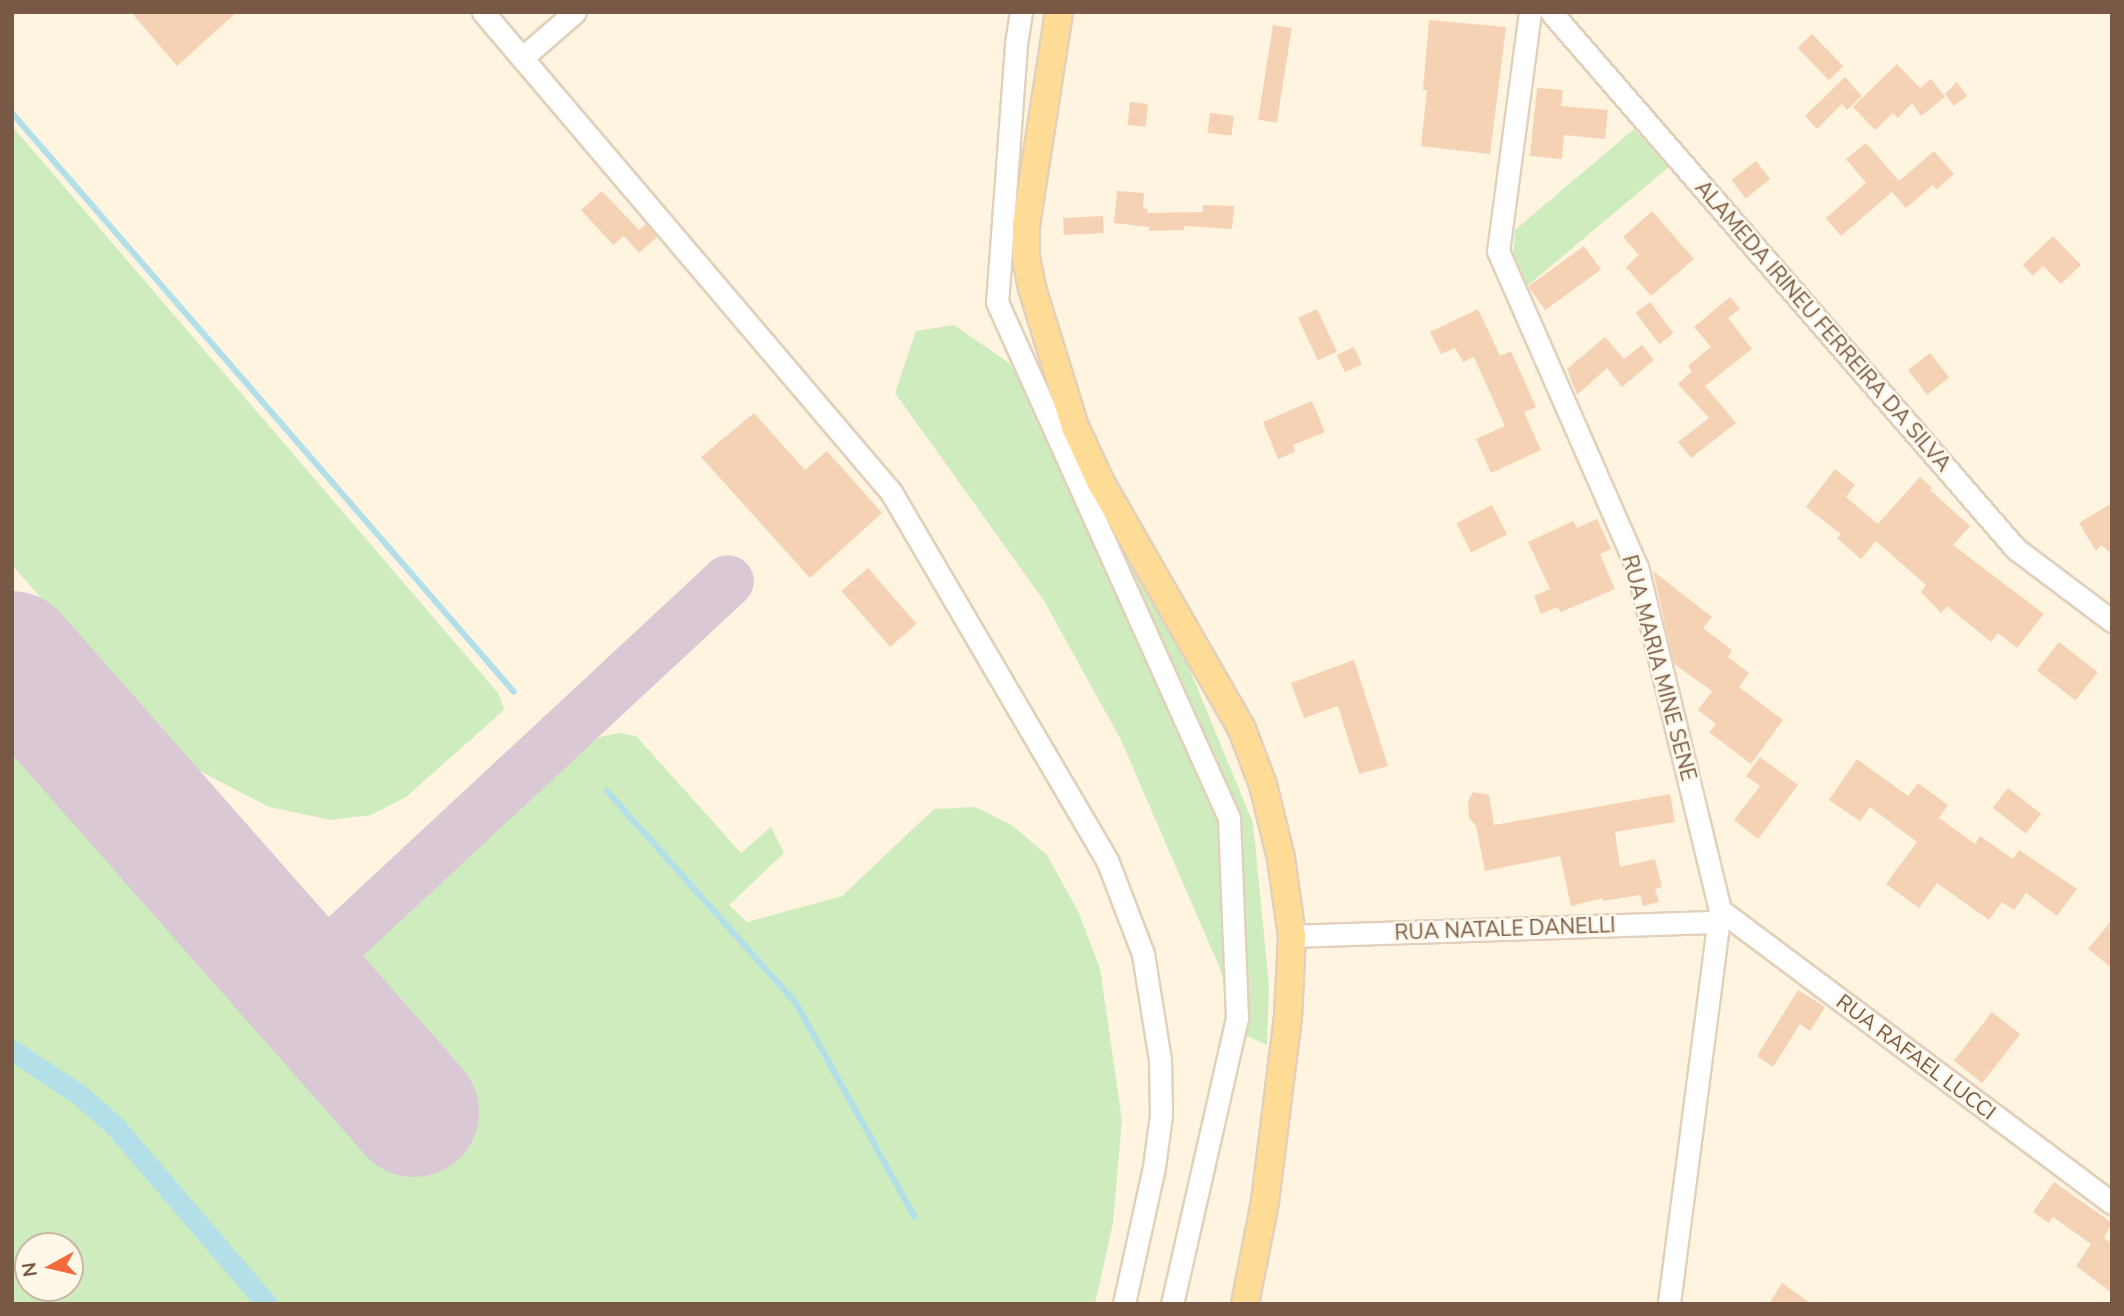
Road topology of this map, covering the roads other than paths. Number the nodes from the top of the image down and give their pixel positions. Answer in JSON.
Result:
{"nodes":[{"id":1,"x":483,"y":12,"type":"edge"},
{"id":2,"x":575,"y":12,"type":"edge"},
{"id":3,"x":1021,"y":12,"type":"edge"},
{"id":4,"x":1059,"y":12,"type":"edge"},
{"id":5,"x":1530,"y":12,"type":"edge"},
{"id":6,"x":1551,"y":12,"type":"edge"},
{"id":7,"x":522,"y":58,"type":"junction"},
{"id":8,"x":2112,"y":621,"type":"edge"},
{"id":9,"x":1719,"y":916,"type":"junction"},
{"id":10,"x":1292,"y":936,"type":"junction"},
{"id":11,"x":2112,"y":1203,"type":"edge"},
{"id":12,"x":1124,"y":1304,"type":"edge"},
{"id":13,"x":1172,"y":1304,"type":"edge"},
{"id":14,"x":1245,"y":1304,"type":"edge"},
{"id":15,"x":1669,"y":1304,"type":"edge"}],
"edges":[{"from":1,"to":7,"type":"street"},
{"from":2,"to":7,"type":"street"},
{"from":3,"to":13,"type":"street"},
{"from":4,"to":10,"type":"main road"},
{"from":5,"to":9,"type":"street","name":"RUA MARIA MINE SENE"},
{"from":6,"to":8,"type":"street","name":"ALAMEDA IRINEU FERREIRA DA SILVA"},
{"from":7,"to":12,"type":"street"},
{"from":9,"to":10,"type":"street","name":"RUA NATALE DANELLI"},
{"from":9,"to":11,"type":"street","name":"RUA RAFAEL LUCCI"},
{"from":9,"to":15,"type":"street","name":"RUA MARIA MINE SENE"},
{"from":10,"to":14,"type":"main road"}]}
